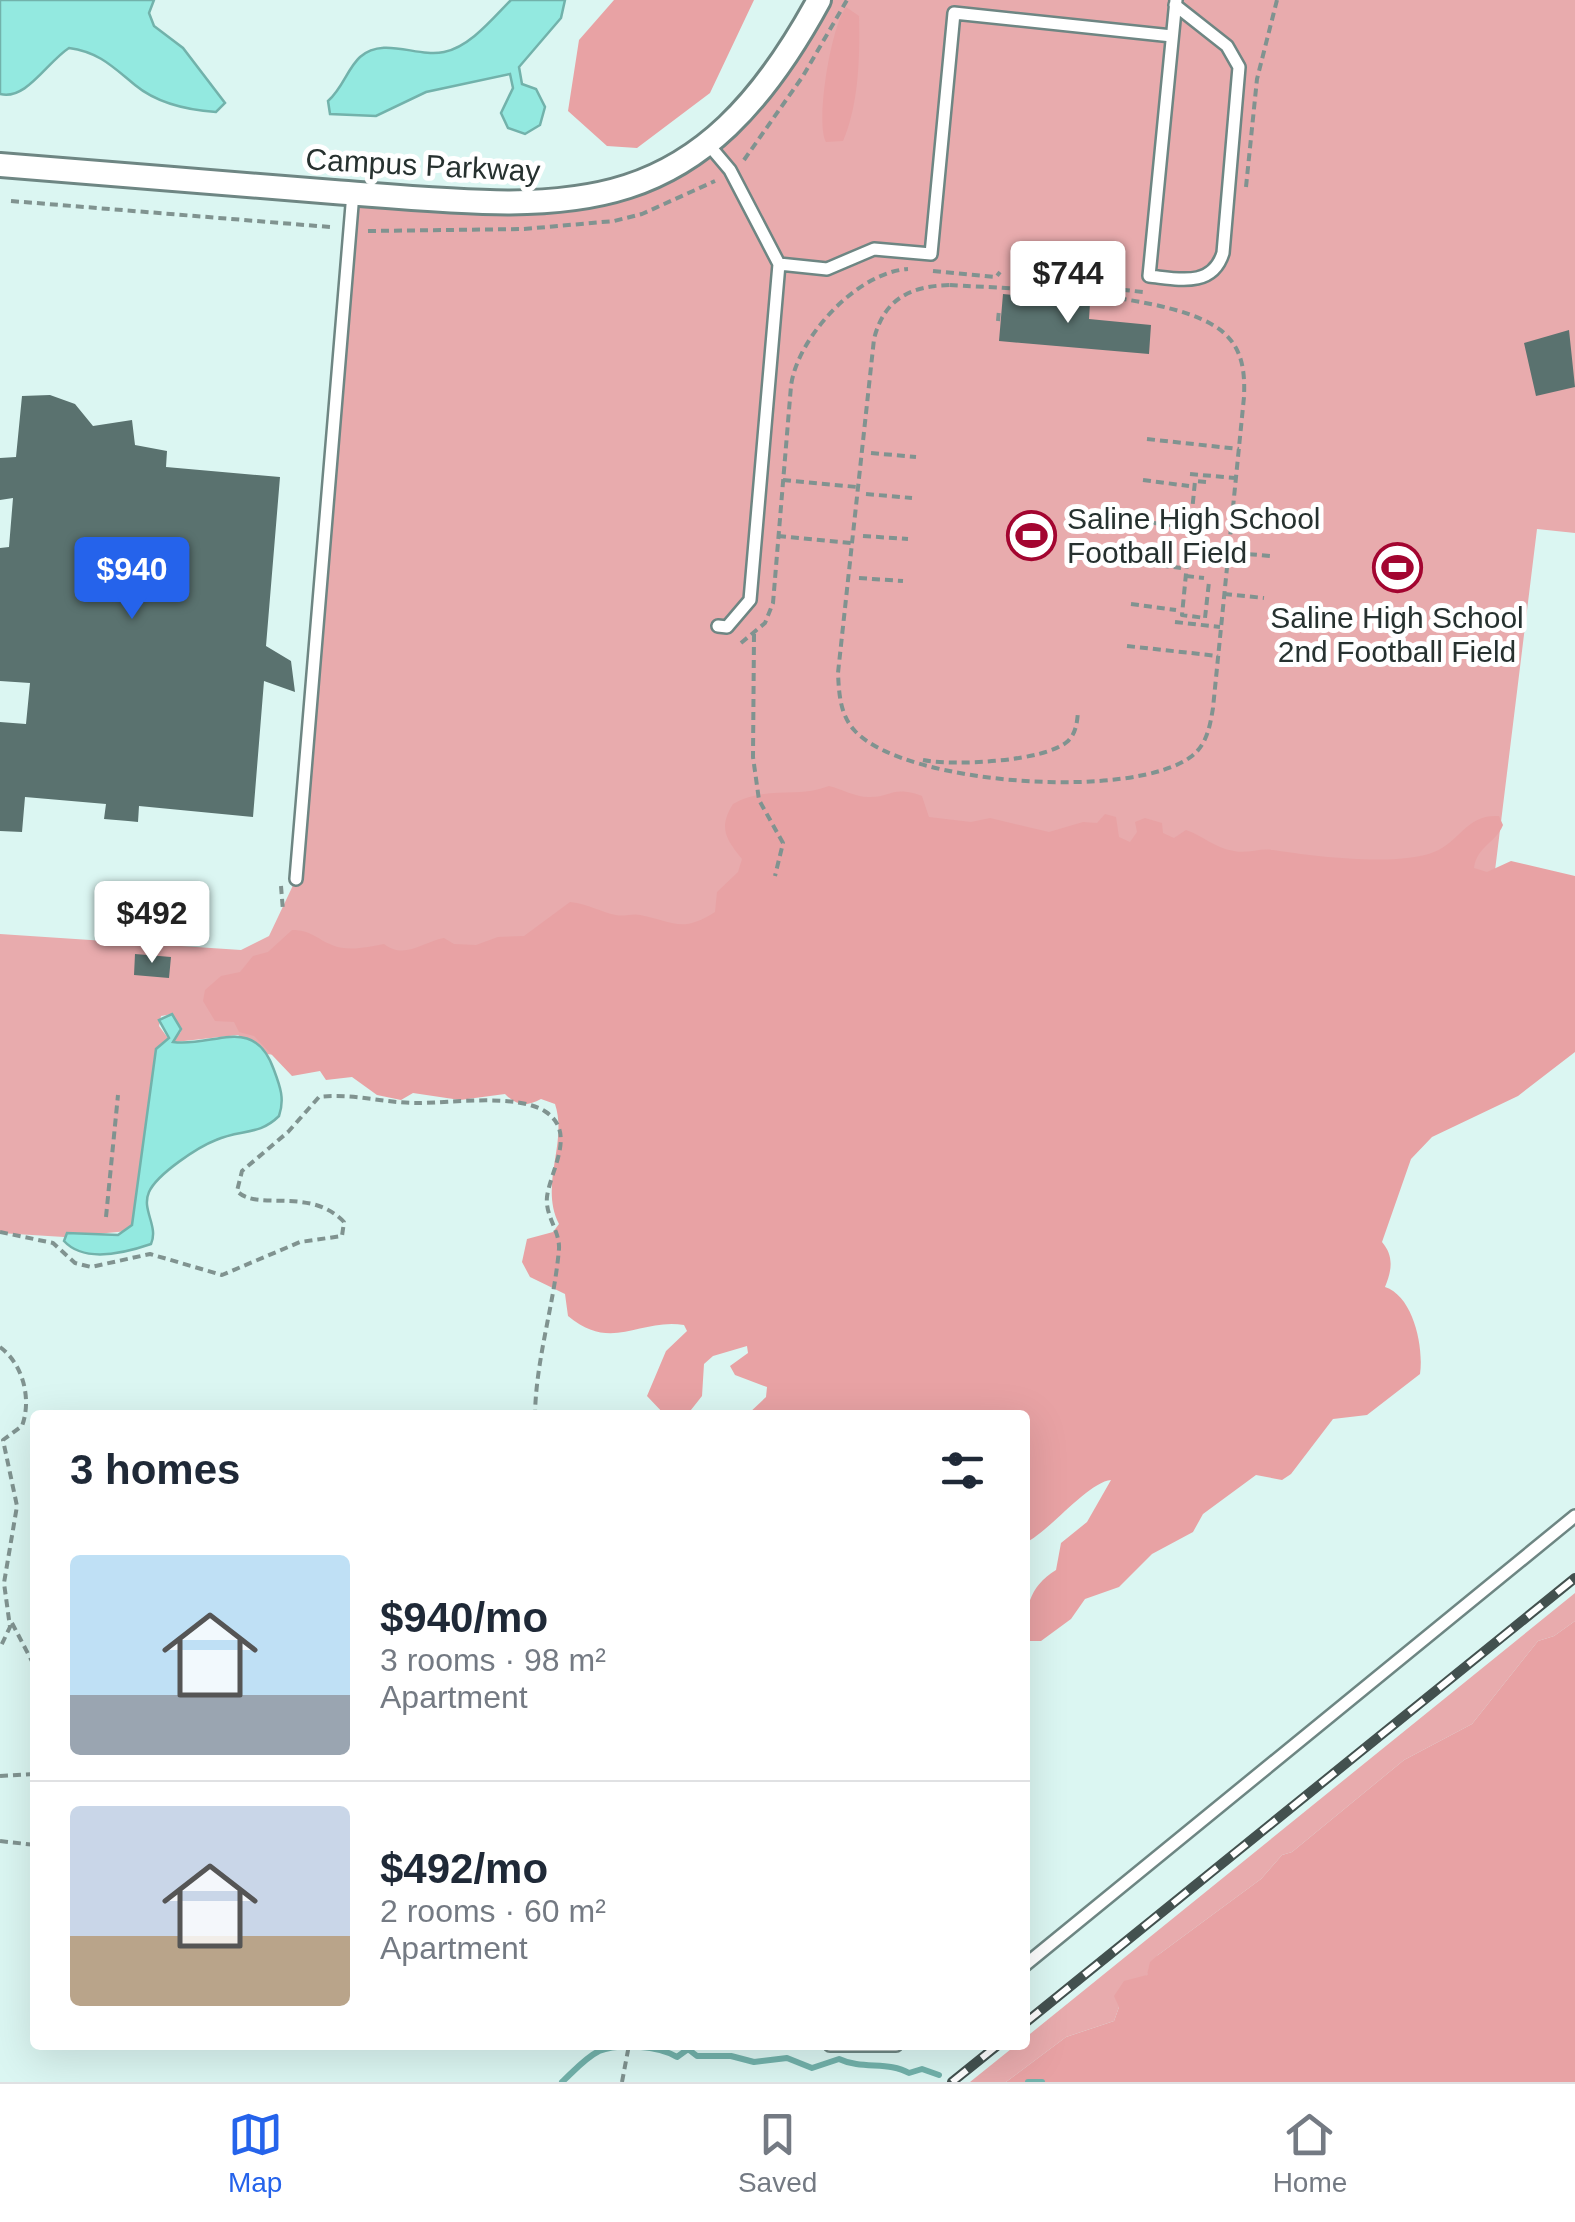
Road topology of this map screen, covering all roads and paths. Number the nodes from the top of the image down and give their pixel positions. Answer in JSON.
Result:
{"nodes":[{"id":1,"x":819,"y":0,"type":"edge"},
{"id":2,"x":847,"y":0,"type":"edge"},
{"id":3,"x":1176,"y":2,"type":"edge"},
{"id":4,"x":1172,"y":36,"type":"junction"},
{"id":5,"x":708,"y":144,"type":"junction"},
{"id":6,"x":744,"y":160,"type":"dead end"},
{"id":7,"x":0,"y":166,"type":"edge"},
{"id":8,"x":353,"y":193,"type":"junction"},
{"id":9,"x":11,"y":201,"type":"dead end"},
{"id":10,"x":330,"y":226,"type":"dead end"},
{"id":11,"x":1015,"y":252,"type":"dead end"},
{"id":12,"x":779,"y":264,"type":"junction"},
{"id":13,"x":913,"y":269,"type":"dead end"},
{"id":14,"x":930,"y":271,"type":"dead end"},
{"id":15,"x":1000,"y":272,"type":"dead end"},
{"id":16,"x":1130,"y":291,"type":"dead end"},
{"id":17,"x":1049,"y":294,"type":"junction"},
{"id":18,"x":1129,"y":302,"type":"junction"},
{"id":19,"x":999,"y":310,"type":"dead end"},
{"id":20,"x":998,"y":321,"type":"dead end"},
{"id":21,"x":1147,"y":439,"type":"dead end"},
{"id":22,"x":1239,"y":449,"type":"junction"},
{"id":23,"x":870,"y":453,"type":"dead end"},
{"id":24,"x":916,"y":457,"type":"dead end"},
{"id":25,"x":1190,"y":474,"type":"dead end"},
{"id":26,"x":1236,"y":478,"type":"junction"},
{"id":27,"x":783,"y":480,"type":"junction"},
{"id":28,"x":1143,"y":480,"type":"dead end"},
{"id":29,"x":1206,"y":482,"type":"dead end"},
{"id":30,"x":1189,"y":486,"type":"dead end"},
{"id":31,"x":857,"y":487,"type":"junction"},
{"id":32,"x":866,"y":494,"type":"dead end"},
{"id":33,"x":912,"y":498,"type":"dead end"},
{"id":34,"x":1232,"y":511,"type":"junction"},
{"id":35,"x":1274,"y":514,"type":"dead end"},
{"id":36,"x":1192,"y":520,"type":"junction"},
{"id":37,"x":1139,"y":522,"type":"dead end"},
{"id":38,"x":1184,"y":528,"type":"dead end"},
{"id":39,"x":1218,"y":528,"type":"dead end"},
{"id":40,"x":778,"y":536,"type":"junction"},
{"id":41,"x":862,"y":536,"type":"dead end"},
{"id":42,"x":908,"y":539,"type":"dead end"},
{"id":43,"x":851,"y":543,"type":"junction"},
{"id":44,"x":1236,"y":553,"type":"dead end"},
{"id":45,"x":1270,"y":556,"type":"dead end"},
{"id":46,"x":1135,"y":562,"type":"dead end"},
{"id":47,"x":1180,"y":568,"type":"dead end"},
{"id":48,"x":1186,"y":576,"type":"junction"},
{"id":49,"x":859,"y":578,"type":"dead end"},
{"id":50,"x":903,"y":581,"type":"dead end"},
{"id":51,"x":1224,"y":594,"type":"junction"},
{"id":52,"x":1264,"y":598,"type":"dead end"},
{"id":53,"x":1131,"y":604,"type":"dead end"},
{"id":54,"x":1176,"y":610,"type":"dead end"},
{"id":55,"x":1175,"y":622,"type":"dead end"},
{"id":56,"x":718,"y":626,"type":"dead end"},
{"id":57,"x":1221,"y":627,"type":"junction"},
{"id":58,"x":754,"y":634,"type":"junction"},
{"id":59,"x":740,"y":642,"type":"dead end"},
{"id":60,"x":1127,"y":646,"type":"dead end"},
{"id":61,"x":1218,"y":656,"type":"junction"},
{"id":62,"x":1078,"y":712,"type":"dead end"},
{"id":63,"x":900,"y":755,"type":"junction"},
{"id":64,"x":775,"y":876,"type":"dead end"},
{"id":65,"x":296,"y":879,"type":"dead end"},
{"id":66,"x":281,"y":885,"type":"dead end"},
{"id":67,"x":283,"y":911,"type":"dead end"},
{"id":68,"x":118,"y":1095,"type":"dead end"},
{"id":69,"x":106,"y":1217,"type":"dead end"},
{"id":70,"x":0,"y":1232,"type":"edge"},
{"id":71,"x":0,"y":1347,"type":"edge"},
{"id":72,"x":536,"y":1410,"type":"edge"},
{"id":73,"x":1575,"y":1516,"type":"edge"},
{"id":74,"x":10,"y":1617,"type":"junction"},
{"id":75,"x":0,"y":1648,"type":"edge"},
{"id":76,"x":30,"y":1657,"type":"edge"},
{"id":77,"x":30,"y":1774,"type":"edge"},
{"id":78,"x":0,"y":1776,"type":"edge"},
{"id":79,"x":0,"y":1841,"type":"edge"},
{"id":80,"x":30,"y":1844,"type":"edge"},
{"id":81,"x":1030,"y":1961,"type":"edge"},
{"id":82,"x":628,"y":2050,"type":"edge"},
{"id":83,"x":622,"y":2082,"type":"edge"}],
"edges":[{"from":1,"to":5,"type":"street","name":"Campus Parkway"},
{"from":2,"to":6,"type":"path"},
{"from":3,"to":4,"type":"lane"},
{"from":3,"to":4,"type":"lane"},
{"from":4,"to":12,"type":"lane"},
{"from":5,"to":8,"type":"street","name":"Campus Parkway"},
{"from":5,"to":12,"type":"lane"},
{"from":7,"to":8,"type":"street","name":"Campus Parkway"},
{"from":8,"to":65,"type":"lane"},
{"from":9,"to":10,"type":"path"},
{"from":11,"to":17,"type":"path"},
{"from":12,"to":56,"type":"lane"},
{"from":13,"to":27,"type":"path"},
{"from":14,"to":15,"type":"path"},
{"from":16,"to":18,"type":"path"},
{"from":17,"to":18,"type":"path"},
{"from":17,"to":31,"type":"path"},
{"from":18,"to":22,"type":"path"},
{"from":19,"to":20,"type":"path"},
{"from":21,"to":22,"type":"path"},
{"from":22,"to":26,"type":"path"},
{"from":23,"to":24,"type":"path"},
{"from":25,"to":26,"type":"path"},
{"from":26,"to":34,"type":"path"},
{"from":27,"to":31,"type":"path"},
{"from":27,"to":40,"type":"path"},
{"from":28,"to":30,"type":"path"},
{"from":29,"to":36,"type":"path"},
{"from":31,"to":43,"type":"path"},
{"from":32,"to":33,"type":"path"},
{"from":34,"to":35,"type":"path"},
{"from":34,"to":51,"type":"path"},
{"from":36,"to":39,"type":"path"},
{"from":36,"to":48,"type":"path"},
{"from":37,"to":38,"type":"path"},
{"from":40,"to":43,"type":"path"},
{"from":40,"to":58,"type":"path"},
{"from":41,"to":42,"type":"path"},
{"from":43,"to":63,"type":"path"},
{"from":44,"to":45,"type":"path"},
{"from":46,"to":47,"type":"path"},
{"from":48,"to":48,"type":"path"},
{"from":49,"to":50,"type":"path"},
{"from":51,"to":52,"type":"path"},
{"from":51,"to":57,"type":"path"},
{"from":53,"to":54,"type":"path"},
{"from":55,"to":57,"type":"path"},
{"from":57,"to":61,"type":"path"},
{"from":58,"to":59,"type":"path"},
{"from":58,"to":64,"type":"path"},
{"from":60,"to":61,"type":"path"},
{"from":61,"to":63,"type":"path"},
{"from":62,"to":63,"type":"path"},
{"from":66,"to":67,"type":"path"},
{"from":68,"to":69,"type":"path"},
{"from":70,"to":72,"type":"path"},
{"from":71,"to":74,"type":"path"},
{"from":73,"to":81,"type":"lane"},
{"from":74,"to":75,"type":"path"},
{"from":74,"to":76,"type":"path"},
{"from":77,"to":78,"type":"path"},
{"from":79,"to":80,"type":"path"},
{"from":82,"to":83,"type":"path"}]}
